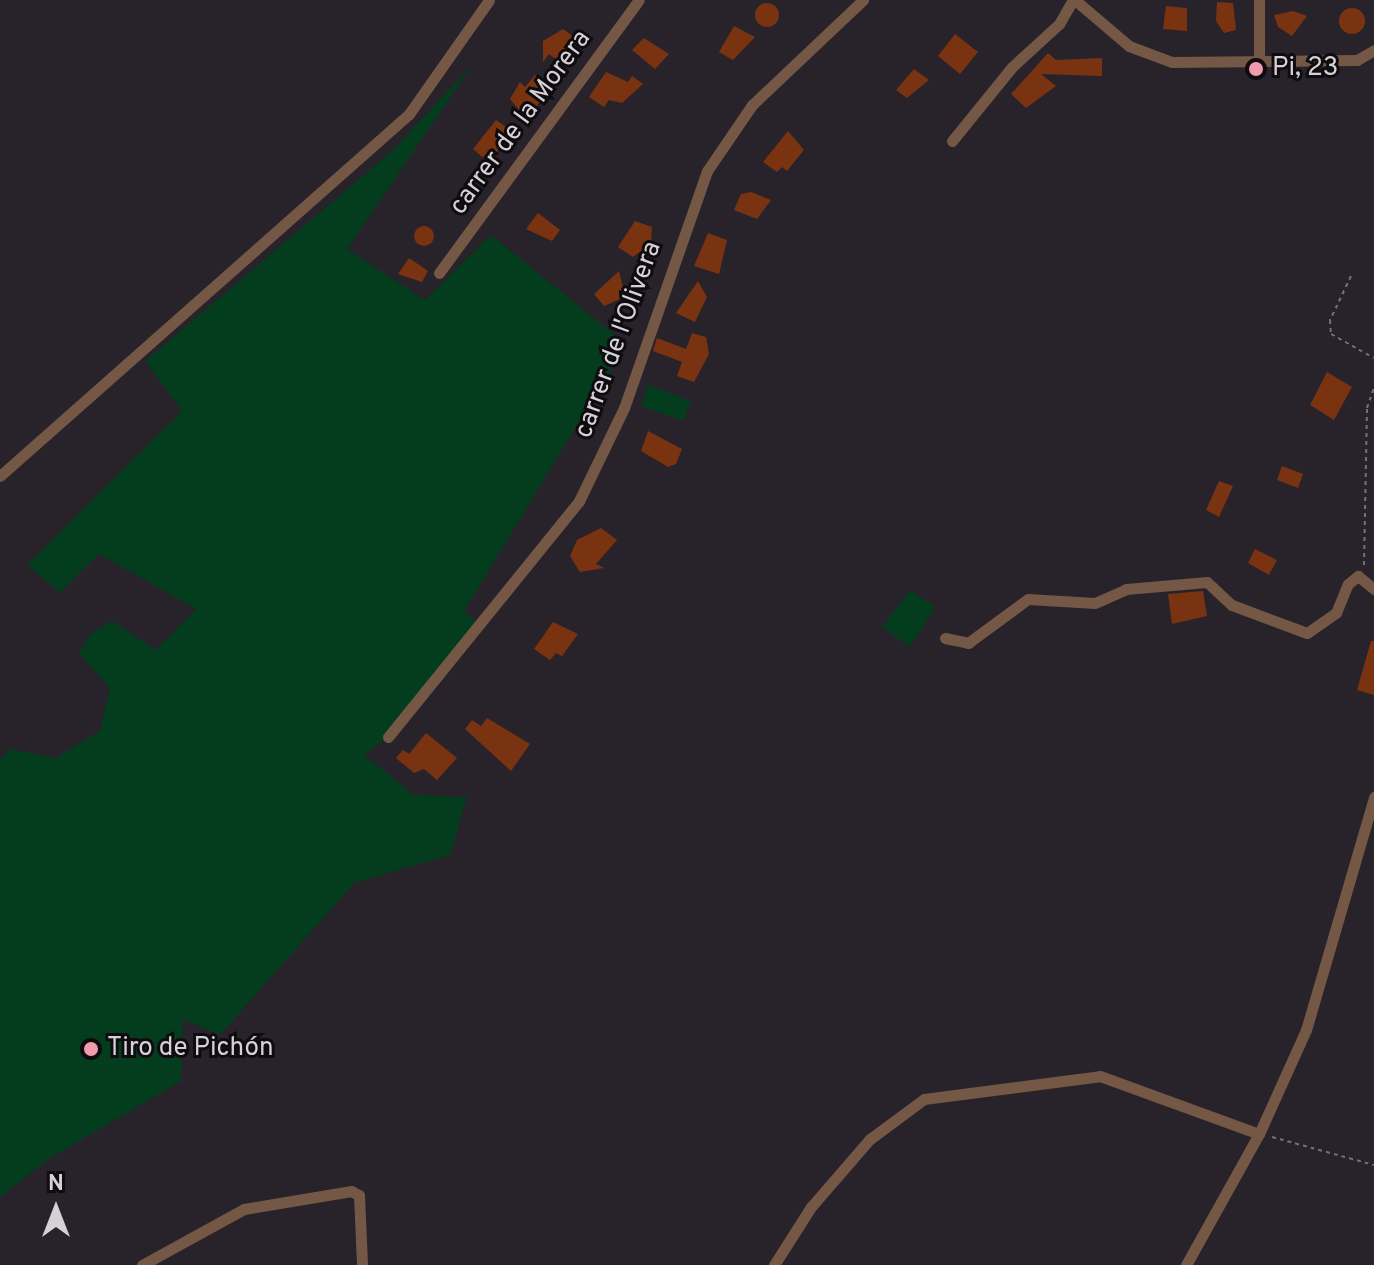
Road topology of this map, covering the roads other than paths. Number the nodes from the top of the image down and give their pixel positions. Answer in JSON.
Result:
{"nodes":[{"id":1,"x":489,"y":0,"type":"edge"},
{"id":2,"x":639,"y":0,"type":"edge"},
{"id":3,"x":863,"y":0,"type":"edge"},
{"id":4,"x":1074,"y":0,"type":"edge"},
{"id":5,"x":1259,"y":0,"type":"edge"},
{"id":6,"x":1374,"y":50,"type":"edge"},
{"id":7,"x":1259,"y":61,"type":"junction"},
{"id":8,"x":952,"y":141,"type":"dead end"},
{"id":9,"x":439,"y":273,"type":"dead end"},
{"id":10,"x":0,"y":476,"type":"edge"},
{"id":11,"x":1374,"y":589,"type":"edge"},
{"id":12,"x":945,"y":638,"type":"dead end"},
{"id":13,"x":388,"y":737,"type":"dead end"},
{"id":14,"x":1374,"y":797,"type":"edge"},
{"id":15,"x":1259,"y":1134,"type":"junction"},
{"id":16,"x":142,"y":1265,"type":"edge"},
{"id":17,"x":362,"y":1265,"type":"edge"},
{"id":18,"x":774,"y":1265,"type":"edge"},
{"id":19,"x":1186,"y":1265,"type":"edge"}],
"edges":[{"from":1,"to":10,"type":"street"},
{"from":2,"to":9,"type":"street","name":"carrer de la Morera"},
{"from":3,"to":13,"type":"street","name":"carrer de l'Olivera"},
{"from":4,"to":7,"type":"street"},
{"from":4,"to":8,"type":"street"},
{"from":5,"to":7,"type":"street"},
{"from":6,"to":7,"type":"street"},
{"from":11,"to":12,"type":"street"},
{"from":14,"to":15,"type":"street"},
{"from":15,"to":18,"type":"street"},
{"from":15,"to":19,"type":"street"},
{"from":16,"to":17,"type":"street"}]}
